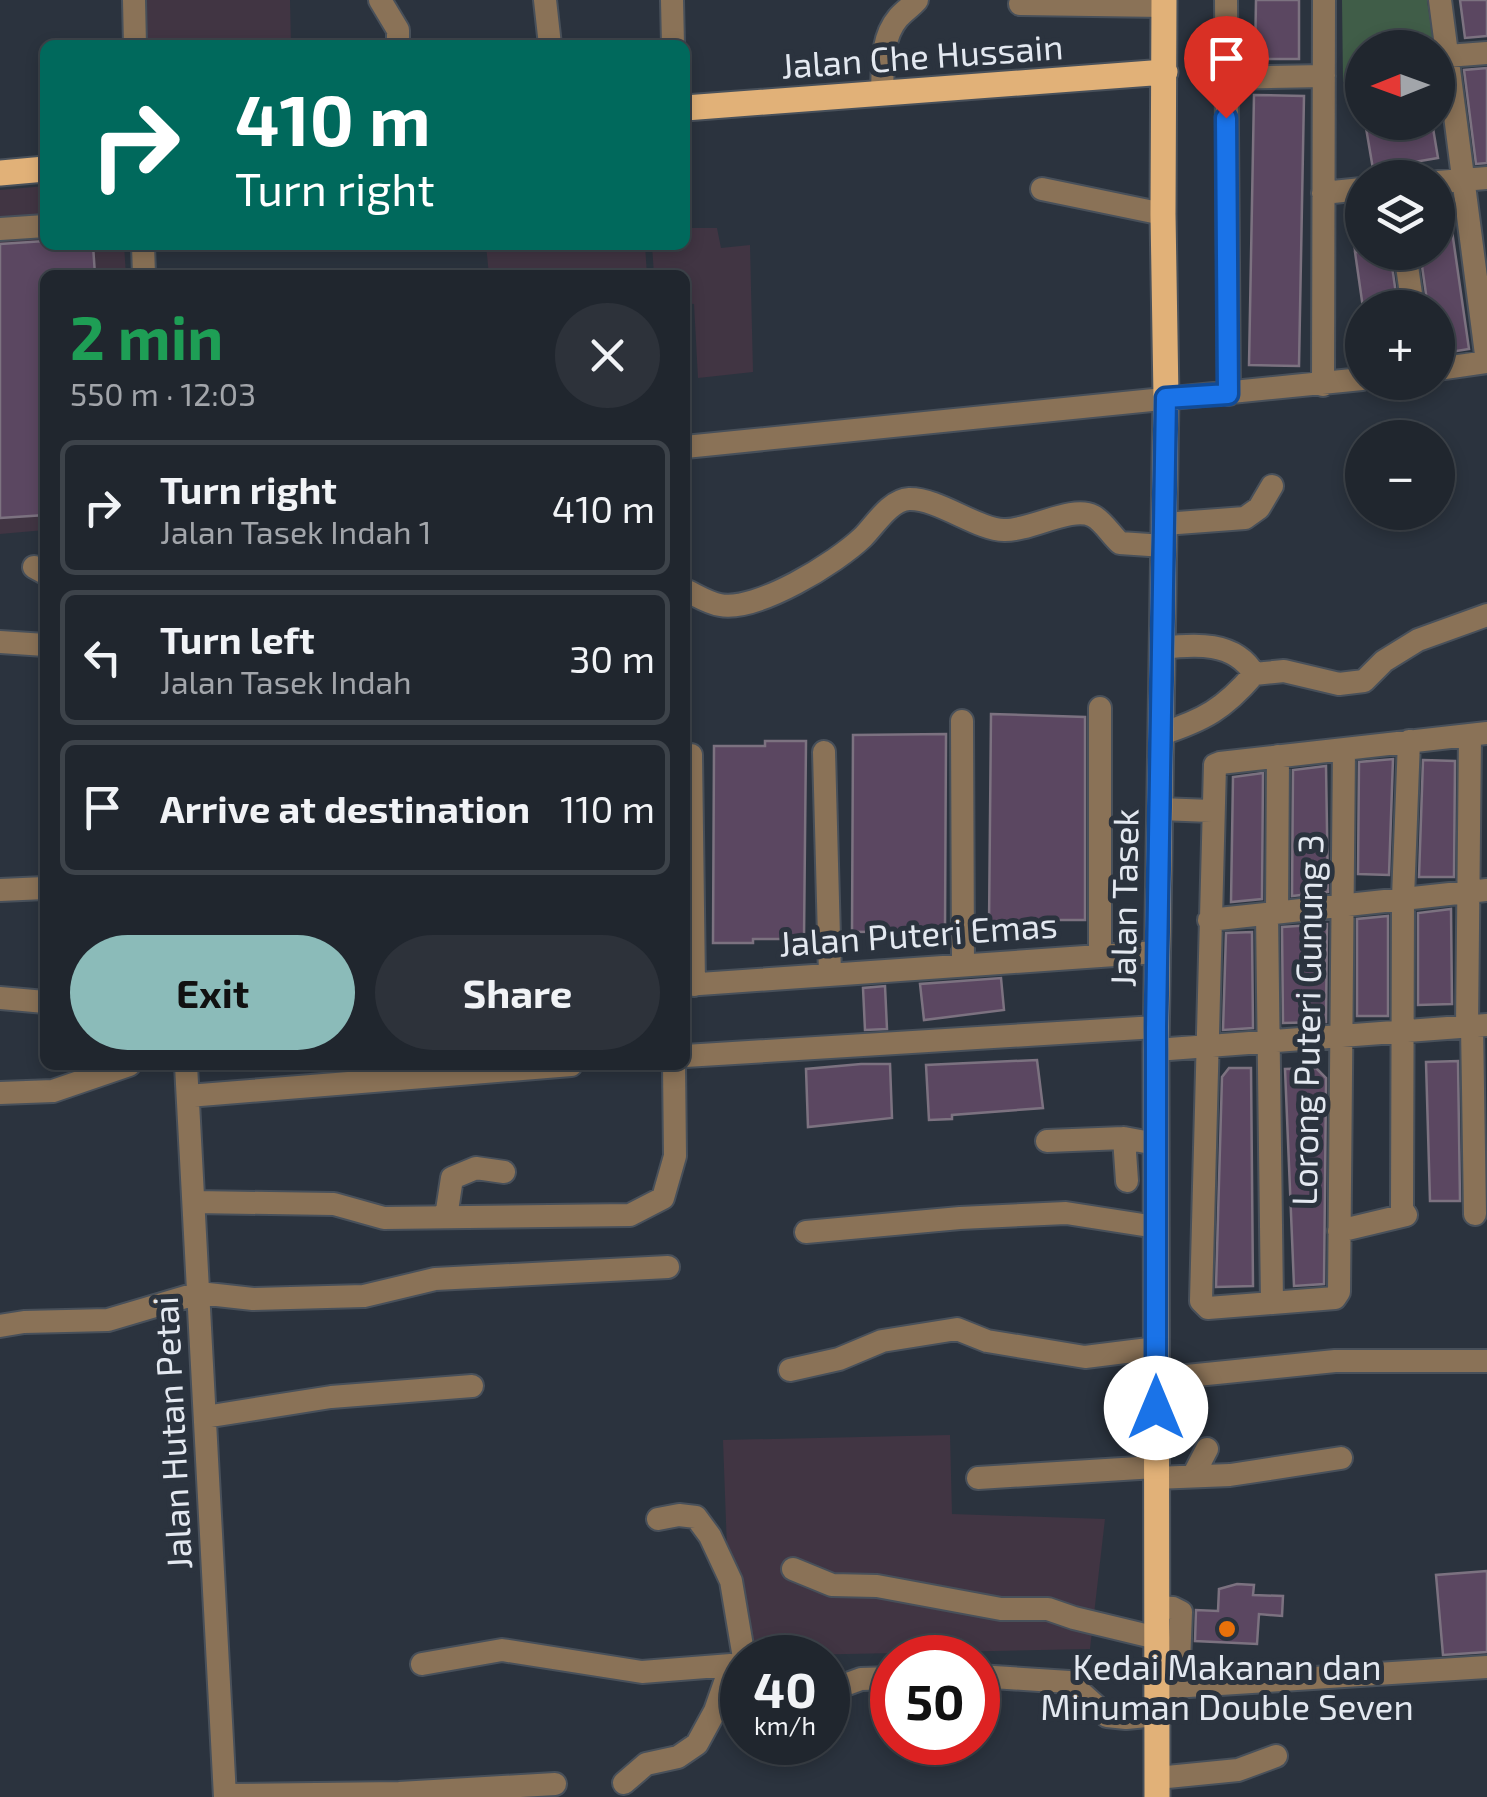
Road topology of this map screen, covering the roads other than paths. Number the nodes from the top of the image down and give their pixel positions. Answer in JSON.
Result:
{"nodes":[{"id":1,"x":134,"y":0,"type":"edge"},
{"id":2,"x":380,"y":0,"type":"edge"},
{"id":3,"x":545,"y":0,"type":"edge"},
{"id":4,"x":672,"y":0,"type":"edge"},
{"id":5,"x":916,"y":0,"type":"edge"},
{"id":6,"x":1226,"y":0,"type":"edge"},
{"id":7,"x":1324,"y":0,"type":"edge"},
{"id":8,"x":1440,"y":0,"type":"edge"},
{"id":9,"x":1164,"y":3,"type":"edge"},
{"id":10,"x":1020,"y":4,"type":"dead end"},
{"id":11,"x":1444,"y":30,"type":"edge"},
{"id":12,"x":135,"y":40,"type":"edge"},
{"id":13,"x":398,"y":40,"type":"edge"},
{"id":14,"x":549,"y":40,"type":"edge"},
{"id":15,"x":673,"y":40,"type":"edge"},
{"id":16,"x":1487,"y":52,"type":"edge"},
{"id":17,"x":1455,"y":55,"type":"edge"},
{"id":18,"x":1165,"y":72,"type":"junction"},
{"id":19,"x":1324,"y":76,"type":"junction"},
{"id":20,"x":1226,"y":78,"type":"junction"},
{"id":21,"x":1455,"y":90,"type":"edge"},
{"id":22,"x":882,"y":92,"type":"junction"},
{"id":23,"x":690,"y":108,"type":"edge"},
{"id":24,"x":40,"y":170,"type":"edge"},
{"id":25,"x":0,"y":173,"type":"edge"},
{"id":26,"x":1476,"y":179,"type":"edge"},
{"id":27,"x":1042,"y":189,"type":"dead end"},
{"id":28,"x":1345,"y":191,"type":"edge"},
{"id":29,"x":1324,"y":193,"type":"junction"},
{"id":30,"x":1163,"y":214,"type":"junction"},
{"id":31,"x":40,"y":226,"type":"edge"},
{"id":32,"x":0,"y":228,"type":"edge"},
{"id":33,"x":1487,"y":362,"type":"edge"},
{"id":34,"x":1455,"y":367,"type":"edge"},
{"id":35,"x":1345,"y":382,"type":"edge"},
{"id":36,"x":1323,"y":385,"type":"junction"},
{"id":37,"x":1228,"y":394,"type":"junction"},
{"id":38,"x":1166,"y":398,"type":"junction"},
{"id":39,"x":690,"y":446,"type":"edge"},
{"id":40,"x":1272,"y":486,"type":"dead end"},
{"id":41,"x":1164,"y":535,"type":"junction"},
{"id":42,"x":690,"y":592,"type":"edge"},
{"id":43,"x":1487,"y":614,"type":"edge"},
{"id":44,"x":0,"y":642,"type":"edge"},
{"id":45,"x":40,"y":645,"type":"edge"},
{"id":46,"x":1162,"y":648,"type":"junction"},
{"id":47,"x":1254,"y":674,"type":"junction"},
{"id":48,"x":1100,"y":708,"type":"dead end"},
{"id":49,"x":962,"y":721,"type":"dead end"},
{"id":50,"x":1161,"y":734,"type":"junction"},
{"id":51,"x":1478,"y":734,"type":"edge"},
{"id":52,"x":1408,"y":742,"type":"junction"},
{"id":53,"x":1344,"y":748,"type":"junction"},
{"id":54,"x":824,"y":752,"type":"dead end"},
{"id":55,"x":692,"y":754,"type":"dead end"},
{"id":56,"x":1278,"y":756,"type":"junction"},
{"id":57,"x":1160,"y":810,"type":"junction"},
{"id":58,"x":1212,"y":812,"type":"junction"},
{"id":59,"x":1478,"y":814,"type":"edge"},
{"id":60,"x":40,"y":888,"type":"edge"},
{"id":61,"x":0,"y":890,"type":"edge"},
{"id":62,"x":1478,"y":890,"type":"edge"},
{"id":63,"x":1403,"y":898,"type":"junction"},
{"id":64,"x":1342,"y":905,"type":"junction"},
{"id":65,"x":690,"y":908,"type":"edge"},
{"id":66,"x":1272,"y":914,"type":"junction"},
{"id":67,"x":1209,"y":920,"type":"junction"},
{"id":68,"x":1157,"y":952,"type":"junction"},
{"id":69,"x":1477,"y":952,"type":"edge"},
{"id":70,"x":1100,"y":956,"type":"junction"},
{"id":71,"x":962,"y":964,"type":"junction"},
{"id":72,"x":830,"y":975,"type":"junction"},
{"id":73,"x":690,"y":985,"type":"edge"},
{"id":74,"x":0,"y":998,"type":"edge"},
{"id":75,"x":40,"y":1002,"type":"edge"},
{"id":76,"x":1475,"y":1026,"type":"edge"},
{"id":77,"x":1403,"y":1031,"type":"junction"},
{"id":78,"x":1341,"y":1036,"type":"junction"},
{"id":79,"x":1156,"y":1039,"type":"junction"},
{"id":80,"x":1268,"y":1042,"type":"junction"},
{"id":81,"x":1206,"y":1046,"type":"junction"},
{"id":82,"x":690,"y":1056,"type":"edge"},
{"id":83,"x":114,"y":1070,"type":"edge"},
{"id":84,"x":186,"y":1070,"type":"edge"},
{"id":85,"x":508,"y":1070,"type":"edge"},
{"id":86,"x":674,"y":1070,"type":"edge"},
{"id":87,"x":0,"y":1092,"type":"edge"},
{"id":88,"x":188,"y":1096,"type":"junction"},
{"id":89,"x":1124,"y":1138,"type":"junction"},
{"id":90,"x":1047,"y":1141,"type":"dead end"},
{"id":91,"x":1156,"y":1144,"type":"junction"},
{"id":92,"x":504,"y":1172,"type":"dead end"},
{"id":93,"x":1127,"y":1180,"type":"dead end"},
{"id":94,"x":194,"y":1202,"type":"junction"},
{"id":95,"x":1474,"y":1214,"type":"dead end"},
{"id":96,"x":446,"y":1217,"type":"junction"},
{"id":97,"x":1156,"y":1227,"type":"junction"},
{"id":98,"x":806,"y":1232,"type":"dead end"},
{"id":99,"x":1339,"y":1232,"type":"junction"},
{"id":100,"x":668,"y":1267,"type":"dead end"},
{"id":101,"x":199,"y":1293,"type":"junction"},
{"id":102,"x":1272,"y":1303,"type":"junction"},
{"id":103,"x":0,"y":1326,"type":"edge"},
{"id":104,"x":1156,"y":1348,"type":"junction"},
{"id":105,"x":1487,"y":1361,"type":"edge"},
{"id":106,"x":790,"y":1370,"type":"dead end"},
{"id":107,"x":1157,"y":1379,"type":"junction"},
{"id":108,"x":472,"y":1386,"type":"dead end"},
{"id":109,"x":205,"y":1417,"type":"junction"},
{"id":110,"x":1206,"y":1450,"type":"dead end"},
{"id":111,"x":1340,"y":1458,"type":"dead end"},
{"id":112,"x":1155,"y":1473,"type":"junction"},
{"id":113,"x":1193,"y":1476,"type":"junction"},
{"id":114,"x":978,"y":1478,"type":"dead end"},
{"id":115,"x":658,"y":1518,"type":"dead end"},
{"id":116,"x":793,"y":1570,"type":"dead end"},
{"id":117,"x":1157,"y":1607,"type":"junction"},
{"id":118,"x":736,"y":1635,"type":"edge"},
{"id":119,"x":1157,"y":1638,"type":"junction"},
{"id":120,"x":422,"y":1664,"type":"dead end"},
{"id":121,"x":720,"y":1666,"type":"edge"},
{"id":122,"x":1487,"y":1667,"type":"edge"},
{"id":123,"x":1000,"y":1677,"type":"edge"},
{"id":124,"x":1170,"y":1687,"type":"junction"},
{"id":125,"x":720,"y":1701,"type":"edge"},
{"id":126,"x":1157,"y":1715,"type":"junction"},
{"id":127,"x":1276,"y":1756,"type":"dead end"},
{"id":128,"x":624,"y":1783,"type":"dead end"},
{"id":129,"x":555,"y":1784,"type":"dead end"},
{"id":130,"x":1157,"y":1788,"type":"edge"},
{"id":131,"x":225,"y":1796,"type":"edge"}],
"edges":[{"from":1,"to":12,"type":"street"},
{"from":2,"to":13,"type":"street"},
{"from":3,"to":14,"type":"street"},
{"from":4,"to":15,"type":"street"},
{"from":5,"to":22,"type":"street"},
{"from":6,"to":20,"type":"street"},
{"from":7,"to":19,"type":"street"},
{"from":8,"to":11,"type":"street"},
{"from":9,"to":10,"type":"street"},
{"from":9,"to":18,"type":"main road","name":"Jalan Tasek"},
{"from":16,"to":17,"type":"street"},
{"from":18,"to":22,"type":"main road","name":"Jalan Che Hussain"},
{"from":18,"to":30,"type":"main road","name":"Jalan Tasek"},
{"from":19,"to":20,"type":"street"},
{"from":19,"to":29,"type":"street"},
{"from":20,"to":37,"type":"street"},
{"from":21,"to":26,"type":"street"},
{"from":22,"to":23,"type":"main road","name":"Jalan Che Hussain"},
{"from":24,"to":25,"type":"main road"},
{"from":26,"to":33,"type":"street"},
{"from":27,"to":30,"type":"street"},
{"from":28,"to":29,"type":"street"},
{"from":29,"to":36,"type":"street"},
{"from":30,"to":38,"type":"main road","name":"Jalan Tasek"},
{"from":31,"to":32,"type":"street"},
{"from":33,"to":34,"type":"street"},
{"from":35,"to":36,"type":"street"},
{"from":36,"to":37,"type":"street"},
{"from":37,"to":38,"type":"street"},
{"from":38,"to":39,"type":"street"},
{"from":38,"to":41,"type":"main road","name":"Jalan Tasek"},
{"from":40,"to":41,"type":"street"},
{"from":41,"to":42,"type":"street"},
{"from":41,"to":46,"type":"main road","name":"Jalan Tasek"},
{"from":43,"to":47,"type":"street"},
{"from":44,"to":45,"type":"street"},
{"from":46,"to":47,"type":"street"},
{"from":46,"to":50,"type":"main road","name":"Jalan Tasek"},
{"from":47,"to":50,"type":"street"},
{"from":48,"to":70,"type":"street"},
{"from":49,"to":71,"type":"street"},
{"from":50,"to":57,"type":"main road","name":"Jalan Tasek"},
{"from":51,"to":52,"type":"street"},
{"from":51,"to":59,"type":"street"},
{"from":52,"to":53,"type":"street"},
{"from":52,"to":63,"type":"street"},
{"from":53,"to":56,"type":"street"},
{"from":53,"to":64,"type":"street","name":"Lorong Puteri Gunung 3"},
{"from":54,"to":72,"type":"street"},
{"from":55,"to":65,"type":"street"},
{"from":56,"to":58,"type":"street"},
{"from":56,"to":66,"type":"street"},
{"from":57,"to":58,"type":"street"},
{"from":57,"to":68,"type":"main road","name":"Jalan Tasek"},
{"from":58,"to":67,"type":"street"},
{"from":59,"to":62,"type":"street"},
{"from":60,"to":61,"type":"street"},
{"from":62,"to":63,"type":"street"},
{"from":62,"to":69,"type":"street"},
{"from":63,"to":64,"type":"street"},
{"from":63,"to":77,"type":"street"},
{"from":64,"to":66,"type":"street"},
{"from":64,"to":78,"type":"street","name":"Lorong Puteri Gunung 3"},
{"from":66,"to":67,"type":"street"},
{"from":66,"to":80,"type":"street"},
{"from":67,"to":81,"type":"street"},
{"from":68,"to":70,"type":"street","name":"Jalan Puteri Emas"},
{"from":68,"to":79,"type":"main road","name":"Jalan Tasek"},
{"from":69,"to":76,"type":"street"},
{"from":70,"to":71,"type":"street","name":"Jalan Puteri Emas"},
{"from":71,"to":72,"type":"street","name":"Jalan Puteri Emas"},
{"from":72,"to":73,"type":"street","name":"Jalan Puteri Emas"},
{"from":74,"to":75,"type":"street"},
{"from":76,"to":77,"type":"street"},
{"from":76,"to":95,"type":"street"},
{"from":77,"to":78,"type":"street"},
{"from":77,"to":99,"type":"street"},
{"from":78,"to":80,"type":"street"},
{"from":78,"to":99,"type":"street","name":"Lorong Puteri Gunung 3"},
{"from":79,"to":81,"type":"street"},
{"from":79,"to":82,"type":"street"},
{"from":79,"to":91,"type":"main road","name":"Jalan Tasek"},
{"from":80,"to":81,"type":"street"},
{"from":80,"to":102,"type":"street"},
{"from":81,"to":102,"type":"street"},
{"from":83,"to":87,"type":"street"},
{"from":84,"to":88,"type":"street","name":"Jalan Hutan Petai"},
{"from":85,"to":88,"type":"street"},
{"from":86,"to":96,"type":"street"},
{"from":88,"to":94,"type":"street","name":"Jalan Hutan Petai"},
{"from":89,"to":90,"type":"street"},
{"from":89,"to":91,"type":"street"},
{"from":89,"to":93,"type":"street"},
{"from":91,"to":97,"type":"main road","name":"Jalan Tasek"},
{"from":92,"to":96,"type":"street"},
{"from":94,"to":96,"type":"street"},
{"from":94,"to":101,"type":"street","name":"Jalan Hutan Petai"},
{"from":97,"to":98,"type":"street"},
{"from":97,"to":104,"type":"main road","name":"Jalan Tasek"},
{"from":99,"to":102,"type":"street","name":"Lorong Puteri Gunung 3"},
{"from":100,"to":101,"type":"street"},
{"from":101,"to":103,"type":"street"},
{"from":101,"to":109,"type":"street","name":"Jalan Hutan Petai"},
{"from":104,"to":106,"type":"street"},
{"from":104,"to":107,"type":"main road","name":"Jalan Tasek"},
{"from":105,"to":107,"type":"street"},
{"from":107,"to":112,"type":"main road","name":"Jalan Tasek"},
{"from":108,"to":109,"type":"street"},
{"from":109,"to":131,"type":"street","name":"Jalan Hutan Petai"},
{"from":110,"to":113,"type":"street"},
{"from":111,"to":113,"type":"street"},
{"from":112,"to":113,"type":"street"},
{"from":112,"to":114,"type":"street"},
{"from":112,"to":117,"type":"main road","name":"Jalan Tasek"},
{"from":115,"to":118,"type":"street"},
{"from":116,"to":119,"type":"street"},
{"from":117,"to":119,"type":"main road","name":"Jalan Tasek"},
{"from":117,"to":124,"type":"street"},
{"from":119,"to":124,"type":"main road","name":"Jalan Tasek"},
{"from":120,"to":121,"type":"street"},
{"from":122,"to":124,"type":"street"},
{"from":123,"to":126,"type":"street"},
{"from":124,"to":126,"type":"main road","name":"Jalan Tasek"},
{"from":125,"to":128,"type":"street"},
{"from":126,"to":130,"type":"main road","name":"Jalan Tasek"},
{"from":127,"to":130,"type":"street"},
{"from":129,"to":131,"type":"street"}]}
